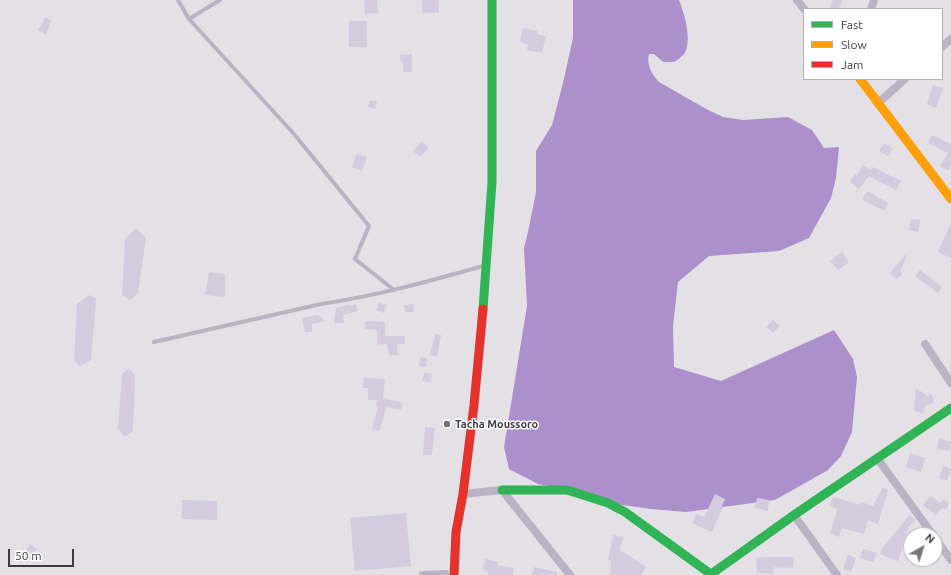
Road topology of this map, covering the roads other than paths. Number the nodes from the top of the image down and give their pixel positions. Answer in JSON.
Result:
{"nodes":[{"id":1,"x":178,"y":0,"type":"edge"},
{"id":2,"x":220,"y":0,"type":"edge"},
{"id":3,"x":492,"y":0,"type":"edge"},
{"id":4,"x":797,"y":0,"type":"edge"},
{"id":5,"x":803,"y":8,"type":"edge"},
{"id":6,"x":188,"y":19,"type":"junction"},
{"id":7,"x":951,"y":39,"type":"edge"},
{"id":8,"x":943,"y":46,"type":"edge"},
{"id":9,"x":861,"y":80,"type":"edge"},
{"id":10,"x":904,"y":80,"type":"edge"},
{"id":11,"x":878,"y":103,"type":"junction"},
{"id":12,"x":951,"y":199,"type":"edge"},
{"id":13,"x":487,"y":265,"type":"junction"},
{"id":14,"x":394,"y":290,"type":"junction"},
{"id":15,"x":154,"y":342,"type":"dead end"},
{"id":16,"x":925,"y":344,"type":"dead end"},
{"id":17,"x":951,"y":383,"type":"edge"},
{"id":18,"x":951,"y":408,"type":"edge"},
{"id":19,"x":877,"y":458,"type":"junction"},
{"id":20,"x":502,"y":490,"type":"junction"},
{"id":21,"x":463,"y":494,"type":"junction"},
{"id":22,"x":794,"y":515,"type":"junction"},
{"id":23,"x":927,"y":527,"type":"edge"},
{"id":24,"x":943,"y":549,"type":"edge"},
{"id":25,"x":951,"y":560,"type":"edge"},
{"id":26,"x":423,"y":575,"type":"edge"},
{"id":27,"x":448,"y":575,"type":"edge"},
{"id":28,"x":570,"y":575,"type":"edge"},
{"id":29,"x":711,"y":575,"type":"edge"},
{"id":30,"x":837,"y":575,"type":"edge"}],
"edges":[{"from":1,"to":6,"type":"lane"},
{"from":2,"to":6,"type":"lane"},
{"from":3,"to":13,"type":"main road"},
{"from":4,"to":5,"type":"street"},
{"from":6,"to":14,"type":"lane"},
{"from":7,"to":8,"type":"street"},
{"from":9,"to":11,"type":"main road"},
{"from":10,"to":11,"type":"street"},
{"from":11,"to":12,"type":"main road"},
{"from":13,"to":14,"type":"lane"},
{"from":13,"to":21,"type":"main road"},
{"from":14,"to":15,"type":"lane"},
{"from":16,"to":17,"type":"street"},
{"from":18,"to":19,"type":"main road"},
{"from":19,"to":22,"type":"main road"},
{"from":19,"to":23,"type":"street"},
{"from":20,"to":21,"type":"street"},
{"from":20,"to":28,"type":"street"},
{"from":20,"to":29,"type":"main road"},
{"from":21,"to":27,"type":"main road"},
{"from":22,"to":29,"type":"main road"},
{"from":22,"to":30,"type":"street"},
{"from":24,"to":25,"type":"street"},
{"from":26,"to":27,"type":"street"}]}
